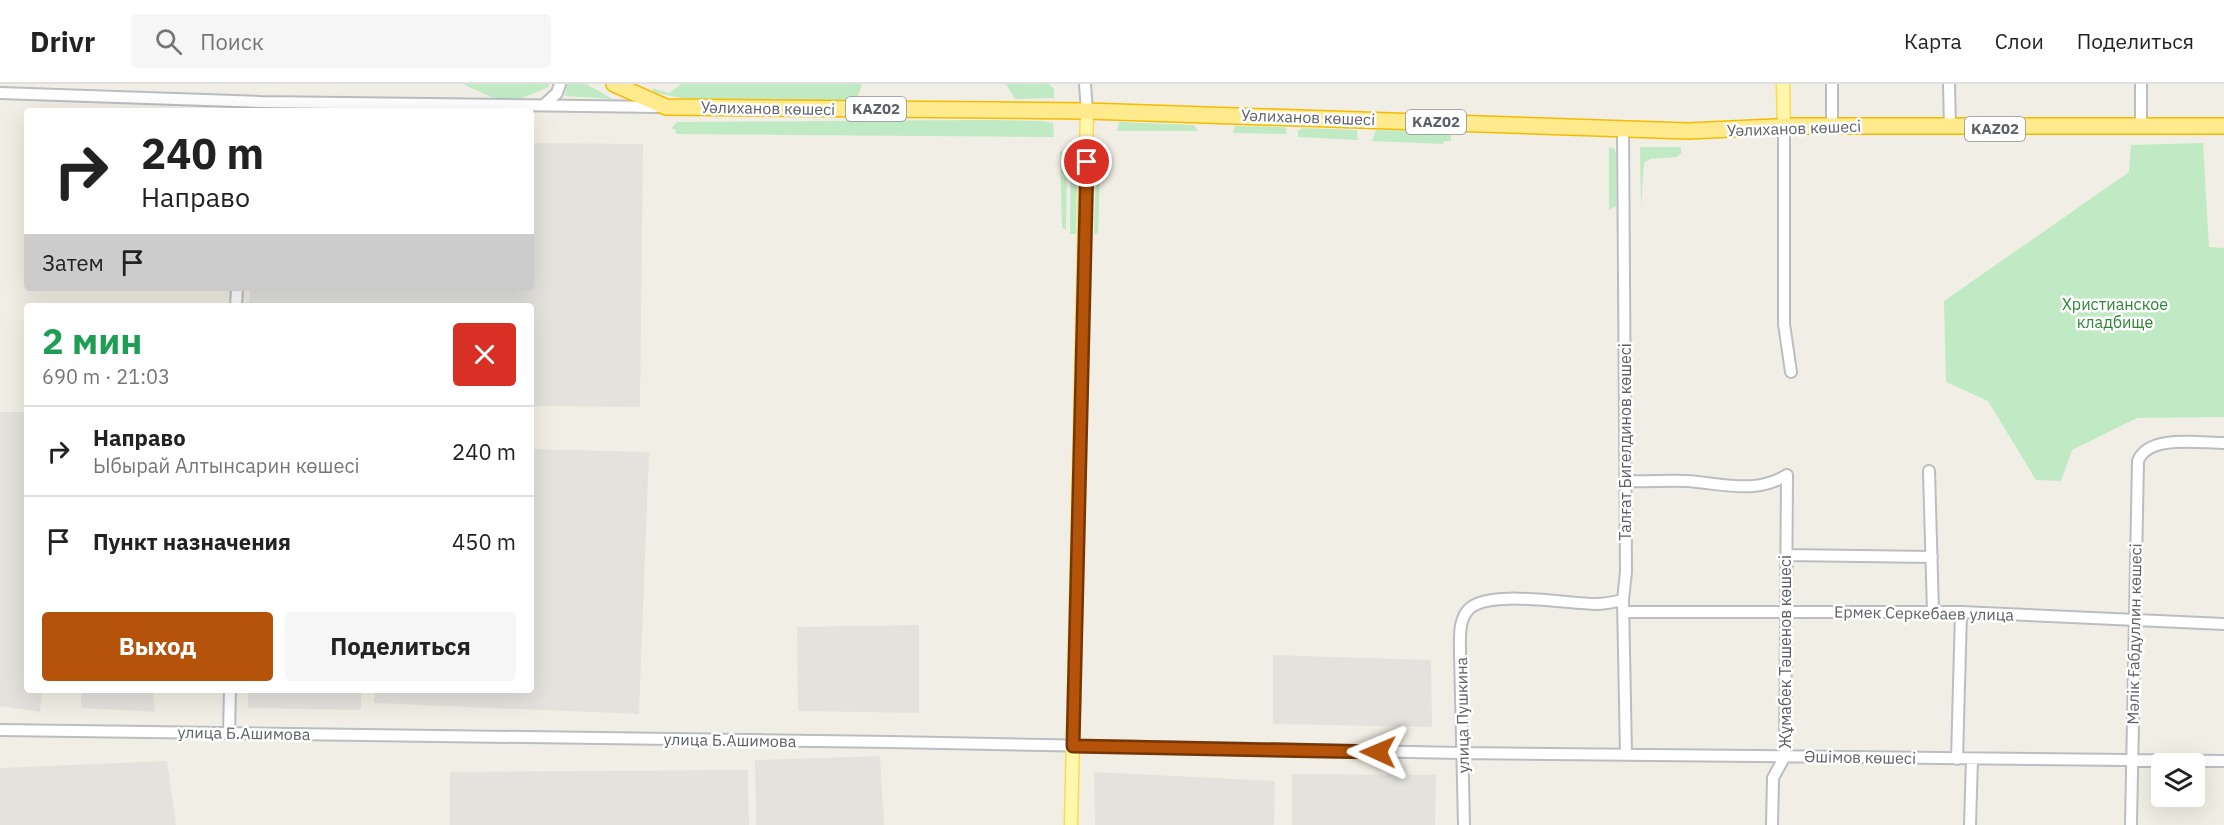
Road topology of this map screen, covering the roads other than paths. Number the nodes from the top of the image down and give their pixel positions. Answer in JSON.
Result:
{"nodes":[{"id":1,"x":561,"y":84,"type":"edge"},
{"id":2,"x":614,"y":84,"type":"edge"},
{"id":3,"x":1783,"y":84,"type":"edge"},
{"id":4,"x":1832,"y":84,"type":"edge"},
{"id":5,"x":1948,"y":84,"type":"edge"},
{"id":6,"x":2141,"y":84,"type":"edge"},
{"id":7,"x":1084,"y":86,"type":"edge"},
{"id":8,"x":643,"y":91,"type":"edge"},
{"id":9,"x":0,"y":93,"type":"edge"},
{"id":10,"x":546,"y":104,"type":"junction"},
{"id":11,"x":241,"y":106,"type":"edge"},
{"id":12,"x":666,"y":107,"type":"junction"},
{"id":13,"x":1087,"y":111,"type":"junction"},
{"id":14,"x":2140,"y":125,"type":"junction"},
{"id":15,"x":1832,"y":126,"type":"junction"},
{"id":16,"x":1950,"y":126,"type":"junction"},
{"id":17,"x":2207,"y":126,"type":"junction"},
{"id":18,"x":2224,"y":126,"type":"edge"},
{"id":19,"x":1784,"y":128,"type":"junction"},
{"id":20,"x":1623,"y":129,"type":"junction"},
{"id":21,"x":1791,"y":372,"type":"dead end"},
{"id":22,"x":2224,"y":443,"type":"edge"},
{"id":23,"x":1929,"y":471,"type":"dead end"},
{"id":24,"x":1625,"y":481,"type":"junction"},
{"id":25,"x":1786,"y":555,"type":"junction"},
{"id":26,"x":1932,"y":557,"type":"junction"},
{"id":27,"x":1623,"y":600,"type":"junction"},
{"id":28,"x":1785,"y":610,"type":"junction"},
{"id":29,"x":1624,"y":612,"type":"junction"},
{"id":30,"x":1933,"y":612,"type":"junction"},
{"id":31,"x":1960,"y":612,"type":"junction"},
{"id":32,"x":2135,"y":619,"type":"junction"},
{"id":33,"x":2224,"y":624,"type":"edge"},
{"id":34,"x":230,"y":693,"type":"edge"},
{"id":35,"x":0,"y":730,"type":"edge"},
{"id":36,"x":229,"y":733,"type":"junction"},
{"id":37,"x":1073,"y":746,"type":"junction"},
{"id":38,"x":1461,"y":753,"type":"junction"},
{"id":39,"x":1626,"y":754,"type":"junction"},
{"id":40,"x":1785,"y":756,"type":"junction"},
{"id":41,"x":1957,"y":759,"type":"junction"},
{"id":42,"x":1972,"y":759,"type":"junction"},
{"id":43,"x":2131,"y":760,"type":"junction"},
{"id":44,"x":2224,"y":761,"type":"edge"},
{"id":45,"x":1071,"y":825,"type":"edge"},
{"id":46,"x":1464,"y":825,"type":"edge"},
{"id":47,"x":1772,"y":825,"type":"edge"},
{"id":48,"x":1970,"y":825,"type":"edge"},
{"id":49,"x":2131,"y":825,"type":"edge"}],
"edges":[{"from":1,"to":10,"type":"street"},
{"from":2,"to":8,"type":"highway","name":"Уәлиханов көшесі","number":"KАZ02"},
{"from":3,"to":19,"type":"main road"},
{"from":4,"to":15,"type":"street"},
{"from":5,"to":16,"type":"street"},
{"from":6,"to":14,"type":"street"},
{"from":7,"to":13,"type":"street"},
{"from":8,"to":12,"type":"highway","name":"Уәлиханов көшесі","number":"KАZ02"},
{"from":9,"to":11,"type":"street","name":"Уәлиханов көшесі"},
{"from":10,"to":11,"type":"street","name":"Уәлиханов көшесі"},
{"from":10,"to":12,"type":"street","name":"Уәлиханов көшесі"},
{"from":12,"to":13,"type":"highway","name":"Уәлиханов көшесі","number":"KАZ02"},
{"from":13,"to":20,"type":"highway","name":"Уәлиханов көшесі","number":"KАZ02"},
{"from":13,"to":37,"type":"main road"},
{"from":14,"to":16,"type":"highway","number":"KАZ02"},
{"from":14,"to":17,"type":"highway","number":"KАZ02"},
{"from":15,"to":16,"type":"highway","name":"Уәлиханов көшесі","number":"KАZ02"},
{"from":15,"to":19,"type":"highway","name":"Уәлиханов көшесі","number":"KАZ02"},
{"from":17,"to":18,"type":"highway","number":"KАZ02"},
{"from":17,"to":19,"type":"highway","number":"KАZ02"},
{"from":19,"to":20,"type":"highway","name":"Уәлиханов көшесі","number":"KАZ02"},
{"from":19,"to":21,"type":"street"},
{"from":20,"to":24,"type":"street","name":"Талғат Бигелдинов көшесі"},
{"from":22,"to":32,"type":"street","name":"Мәлік Ғабдуллин көшесі"},
{"from":23,"to":26,"type":"street"},
{"from":24,"to":25,"type":"street","name":"Жұмабек Тәшенов көшесі"},
{"from":24,"to":27,"type":"street","name":"Талғат Бигелдинов көшесі"},
{"from":25,"to":26,"type":"street"},
{"from":25,"to":28,"type":"street","name":"Жұмабек Тәшенов көшесі"},
{"from":26,"to":30,"type":"street"},
{"from":27,"to":29,"type":"street","name":"Талғат Бигелдинов көшесі"},
{"from":27,"to":38,"type":"street","name":"улица Пушкина"},
{"from":28,"to":29,"type":"street","name":"Ермек Серкебаев улица"},
{"from":28,"to":30,"type":"street","name":"Ермек Серкебаев улица"},
{"from":28,"to":40,"type":"street","name":"Жұмабек Тәшенов көшесі"},
{"from":29,"to":39,"type":"street","name":"Талғат Бигелдинов көшесі"},
{"from":30,"to":31,"type":"street","name":"Ермек Серкебаев улица"},
{"from":31,"to":32,"type":"street","name":"Ермек Серкебаев улица"},
{"from":31,"to":41,"type":"street"},
{"from":32,"to":33,"type":"street","name":"Ермек Серкебаев улица"},
{"from":32,"to":43,"type":"street","name":"Мәлік Ғабдуллин көшесі"},
{"from":34,"to":36,"type":"street"},
{"from":35,"to":36,"type":"street","name":"улица Б.Ашимова"},
{"from":36,"to":37,"type":"street","name":"улица Б.Ашимова"},
{"from":37,"to":38,"type":"street","name":"улица Б.Ашимова"},
{"from":37,"to":45,"type":"main road"},
{"from":38,"to":39,"type":"street","name":"Әшімов көшесі"},
{"from":38,"to":46,"type":"street","name":"улица Пушкина"},
{"from":39,"to":40,"type":"street","name":"Әшімов көшесі"},
{"from":40,"to":41,"type":"street","name":"Әшімов көшесі"},
{"from":40,"to":47,"type":"street","name":"Жұмабек Тәшенов көшесі"},
{"from":41,"to":42,"type":"street","name":"Әшімов көшесі"},
{"from":42,"to":43,"type":"street","name":"Әшімов көшесі"},
{"from":42,"to":48,"type":"street"},
{"from":43,"to":44,"type":"street","name":"Әшімов көшесі"},
{"from":43,"to":49,"type":"street","name":"Мәлік Ғабдуллин көшесі"}]}
